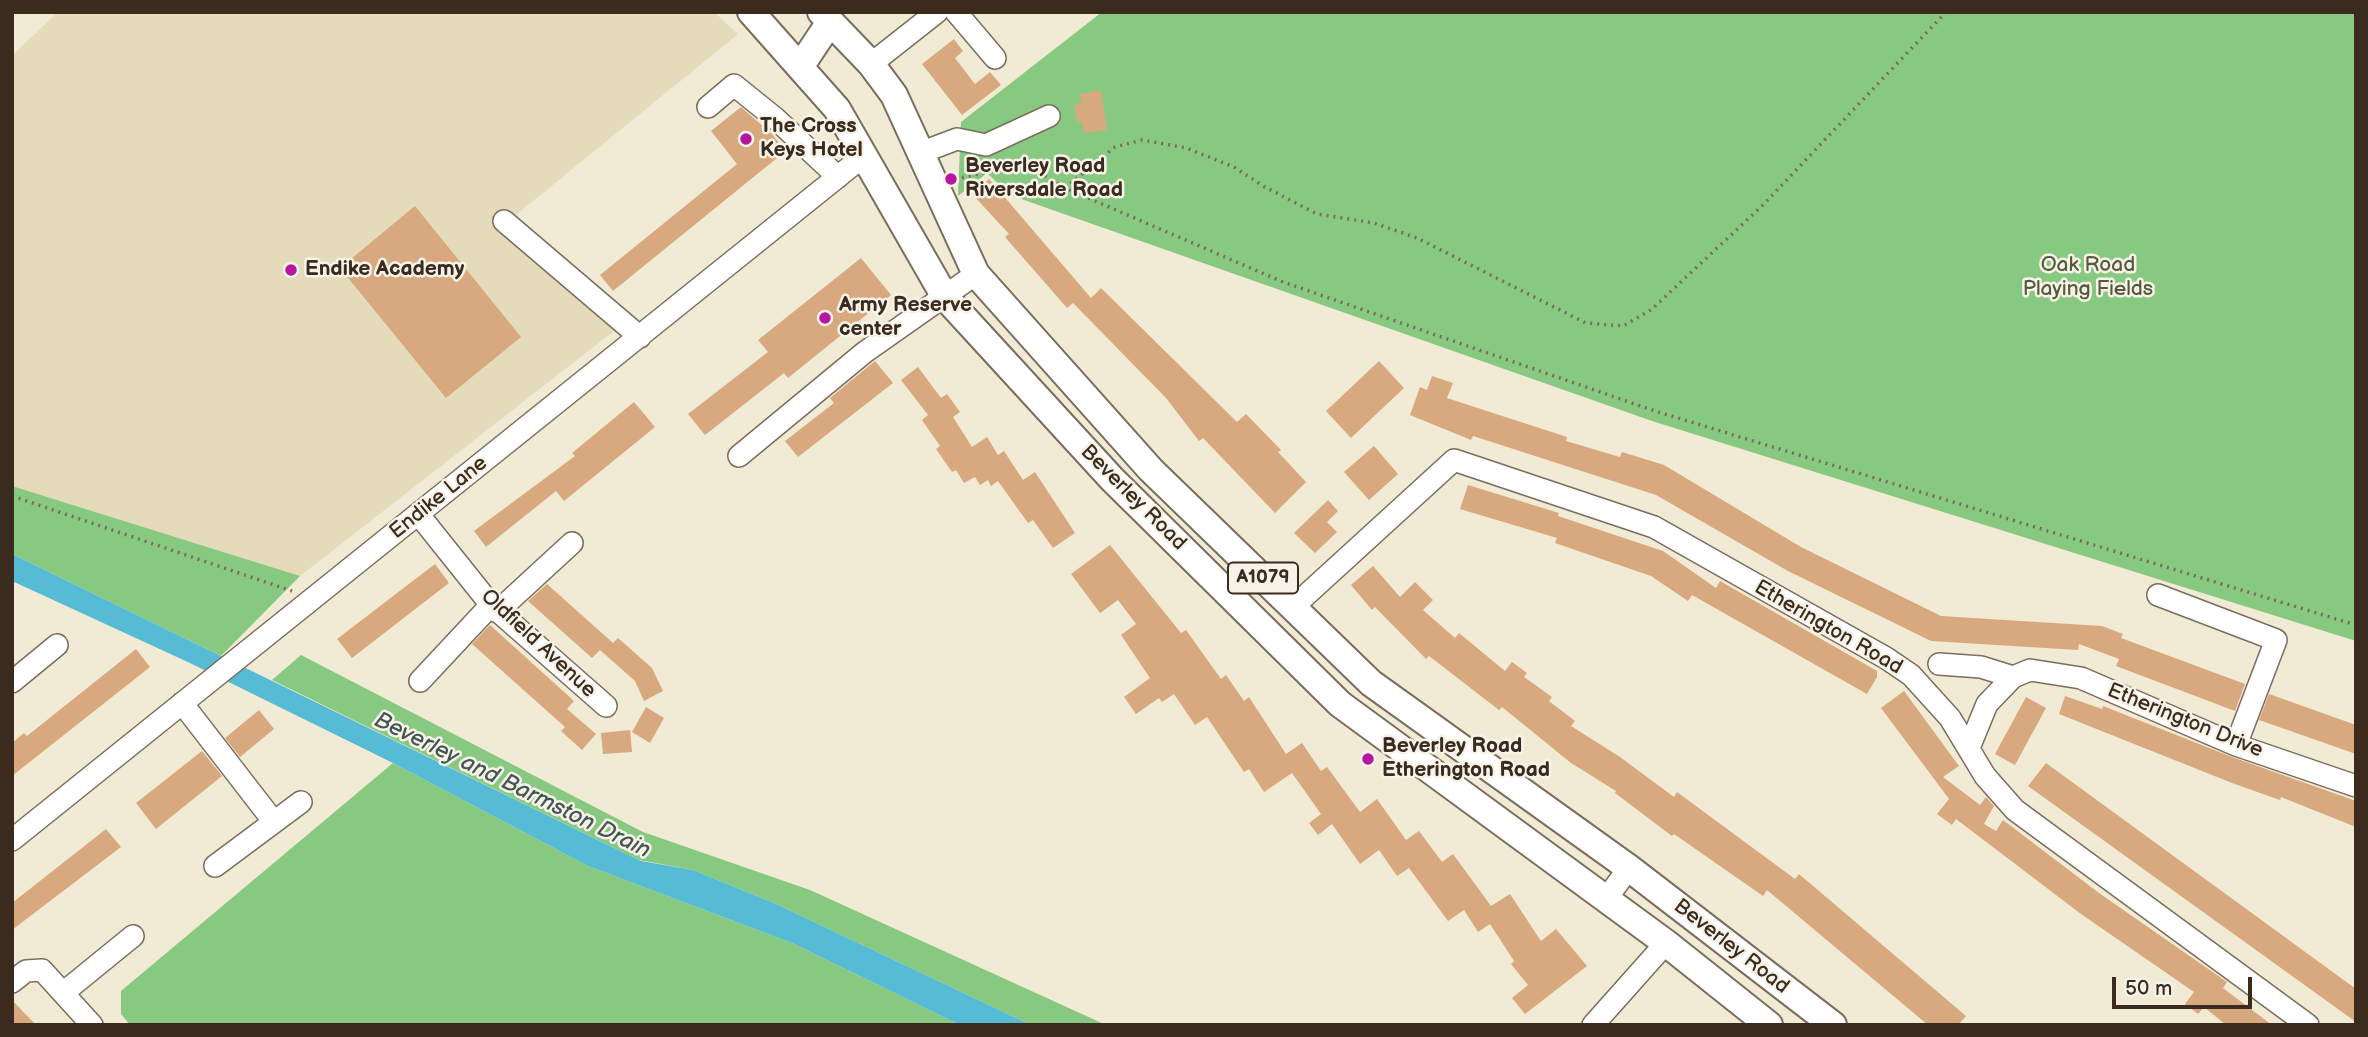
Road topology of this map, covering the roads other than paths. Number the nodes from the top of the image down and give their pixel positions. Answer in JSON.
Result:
{"nodes":[{"id":1,"x":751,"y":12,"type":"edge"},
{"id":2,"x":937,"y":12,"type":"edge"},
{"id":3,"x":956,"y":12,"type":"edge"},
{"id":4,"x":826,"y":17,"type":"edge"},
{"id":5,"x":995,"y":58,"type":"dead end"},
{"id":6,"x":871,"y":64,"type":"junction"},
{"id":7,"x":800,"y":67,"type":"junction"},
{"id":8,"x":708,"y":107,"type":"dead end"},
{"id":9,"x":1049,"y":116,"type":"dead end"},
{"id":10,"x":865,"y":155,"type":"junction"},
{"id":11,"x":924,"y":162,"type":"junction"},
{"id":12,"x":838,"y":177,"type":"junction"},
{"id":13,"x":504,"y":221,"type":"dead end"},
{"id":14,"x":976,"y":274,"type":"junction"},
{"id":15,"x":945,"y":297,"type":"junction"},
{"id":16,"x":640,"y":337,"type":"junction"},
{"id":17,"x":1080,"y":392,"type":"junction"},
{"id":18,"x":1053,"y":415,"type":"junction"},
{"id":19,"x":739,"y":456,"type":"dead end"},
{"id":20,"x":419,"y":515,"type":"junction"},
{"id":21,"x":572,"y":543,"type":"dead end"},
{"id":22,"x":1234,"y":550,"type":"junction"},
{"id":23,"x":1209,"y":575,"type":"junction"},
{"id":24,"x":2158,"y":595,"type":"dead end"},
{"id":25,"x":1293,"y":607,"type":"junction"},
{"id":26,"x":494,"y":609,"type":"junction"},
{"id":27,"x":57,"y":645,"type":"dead end"},
{"id":28,"x":1348,"y":661,"type":"junction"},
{"id":29,"x":1939,"y":664,"type":"dead end"},
{"id":30,"x":2013,"y":677,"type":"junction"},
{"id":31,"x":420,"y":681,"type":"dead end"},
{"id":32,"x":12,"y":682,"type":"edge"},
{"id":33,"x":1324,"y":688,"type":"junction"},
{"id":34,"x":182,"y":703,"type":"junction"},
{"id":35,"x":1987,"y":704,"type":"junction"},
{"id":36,"x":606,"y":706,"type":"dead end"},
{"id":37,"x":1950,"y":718,"type":"junction"},
{"id":38,"x":2236,"y":745,"type":"junction"},
{"id":39,"x":1969,"y":748,"type":"junction"},
{"id":40,"x":2356,"y":786,"type":"edge"},
{"id":41,"x":301,"y":802,"type":"dead end"},
{"id":42,"x":274,"y":822,"type":"junction"},
{"id":43,"x":12,"y":840,"type":"edge"},
{"id":44,"x":215,"y":866,"type":"dead end"},
{"id":45,"x":1629,"y":868,"type":"junction"},
{"id":46,"x":1606,"y":899,"type":"junction"},
{"id":47,"x":132,"y":936,"type":"dead end"},
{"id":48,"x":1666,"y":943,"type":"junction"},
{"id":49,"x":12,"y":982,"type":"edge"},
{"id":50,"x":63,"y":993,"type":"junction"},
{"id":51,"x":92,"y":1025,"type":"edge"},
{"id":52,"x":1593,"y":1025,"type":"edge"},
{"id":53,"x":1769,"y":1025,"type":"edge"},
{"id":54,"x":1833,"y":1025,"type":"edge"},
{"id":55,"x":2308,"y":1025,"type":"edge"}],
"edges":[{"from":1,"to":7,"type":"main road","name":"Beverley Road","number":"A1079"},
{"from":2,"to":6,"type":"street"},
{"from":3,"to":5,"type":"street"},
{"from":4,"to":6,"type":"main road","name":"Beverley Road","number":"A1079"},
{"from":4,"to":7,"type":"main road"},
{"from":6,"to":11,"type":"main road","name":"Beverley Road","number":"A1079"},
{"from":7,"to":10,"type":"main road","name":"Beverley Road","number":"A1079"},
{"from":8,"to":12,"type":"street"},
{"from":9,"to":11,"type":"street"},
{"from":10,"to":12,"type":"street","name":"Endike Lane"},
{"from":10,"to":15,"type":"main road","name":"Beverley Road","number":"A1079"},
{"from":11,"to":14,"type":"main road","name":"Beverley Road","number":"A1079"},
{"from":12,"to":16,"type":"street","name":"Endike Lane"},
{"from":13,"to":16,"type":"street"},
{"from":14,"to":15,"type":"street"},
{"from":14,"to":17,"type":"main road","name":"Beverley Road","number":"A1079"},
{"from":15,"to":18,"type":"main road","name":"Beverley Road","number":"A1079"},
{"from":15,"to":19,"type":"street"},
{"from":16,"to":20,"type":"street","name":"Endike Lane"},
{"from":17,"to":18,"type":"main road"},
{"from":17,"to":22,"type":"main road","name":"Beverley Road","number":"A1079"},
{"from":18,"to":23,"type":"main road","name":"Beverley Road","number":"A1079"},
{"from":20,"to":26,"type":"street","name":"Oldfield Avenue"},
{"from":20,"to":34,"type":"street","name":"Endike Lane"},
{"from":21,"to":26,"type":"street"},
{"from":22,"to":23,"type":"main road"},
{"from":22,"to":25,"type":"main road","name":"Beverley Road","number":"A1079"},
{"from":23,"to":33,"type":"main road","name":"Beverley Road","number":"A1079"},
{"from":24,"to":38,"type":"street"},
{"from":25,"to":28,"type":"main road","name":"Beverley Road","number":"A1079"},
{"from":25,"to":37,"type":"street","name":"Etherington Road"},
{"from":26,"to":31,"type":"street"},
{"from":26,"to":36,"type":"street","name":"Oldfield Avenue"},
{"from":27,"to":32,"type":"street"},
{"from":28,"to":33,"type":"main road"},
{"from":28,"to":45,"type":"main road","name":"Beverley Road","number":"A1079"},
{"from":29,"to":30,"type":"street","name":"Etherington Drive"},
{"from":30,"to":35,"type":"street"},
{"from":30,"to":38,"type":"street","name":"Etherington Drive"},
{"from":33,"to":46,"type":"main road","name":"Beverley Road","number":"A1079"},
{"from":34,"to":42,"type":"street"},
{"from":34,"to":43,"type":"street","name":"Endike Lane"},
{"from":35,"to":37,"type":"street"},
{"from":35,"to":39,"type":"street"},
{"from":37,"to":39,"type":"street","name":"Etherington Road"},
{"from":38,"to":40,"type":"street","name":"Etherington Drive"},
{"from":39,"to":55,"type":"street","name":"Etherington Road"},
{"from":41,"to":42,"type":"street"},
{"from":42,"to":44,"type":"street"},
{"from":45,"to":46,"type":"street"},
{"from":45,"to":54,"type":"main road","name":"Beverley Road","number":"A1079"},
{"from":46,"to":48,"type":"main road","name":"Beverley Road","number":"A1079"},
{"from":47,"to":50,"type":"street"},
{"from":48,"to":52,"type":"street"},
{"from":48,"to":53,"type":"main road","name":"Beverley Road","number":"A1079"},
{"from":49,"to":50,"type":"street"},
{"from":50,"to":51,"type":"street"}]}
